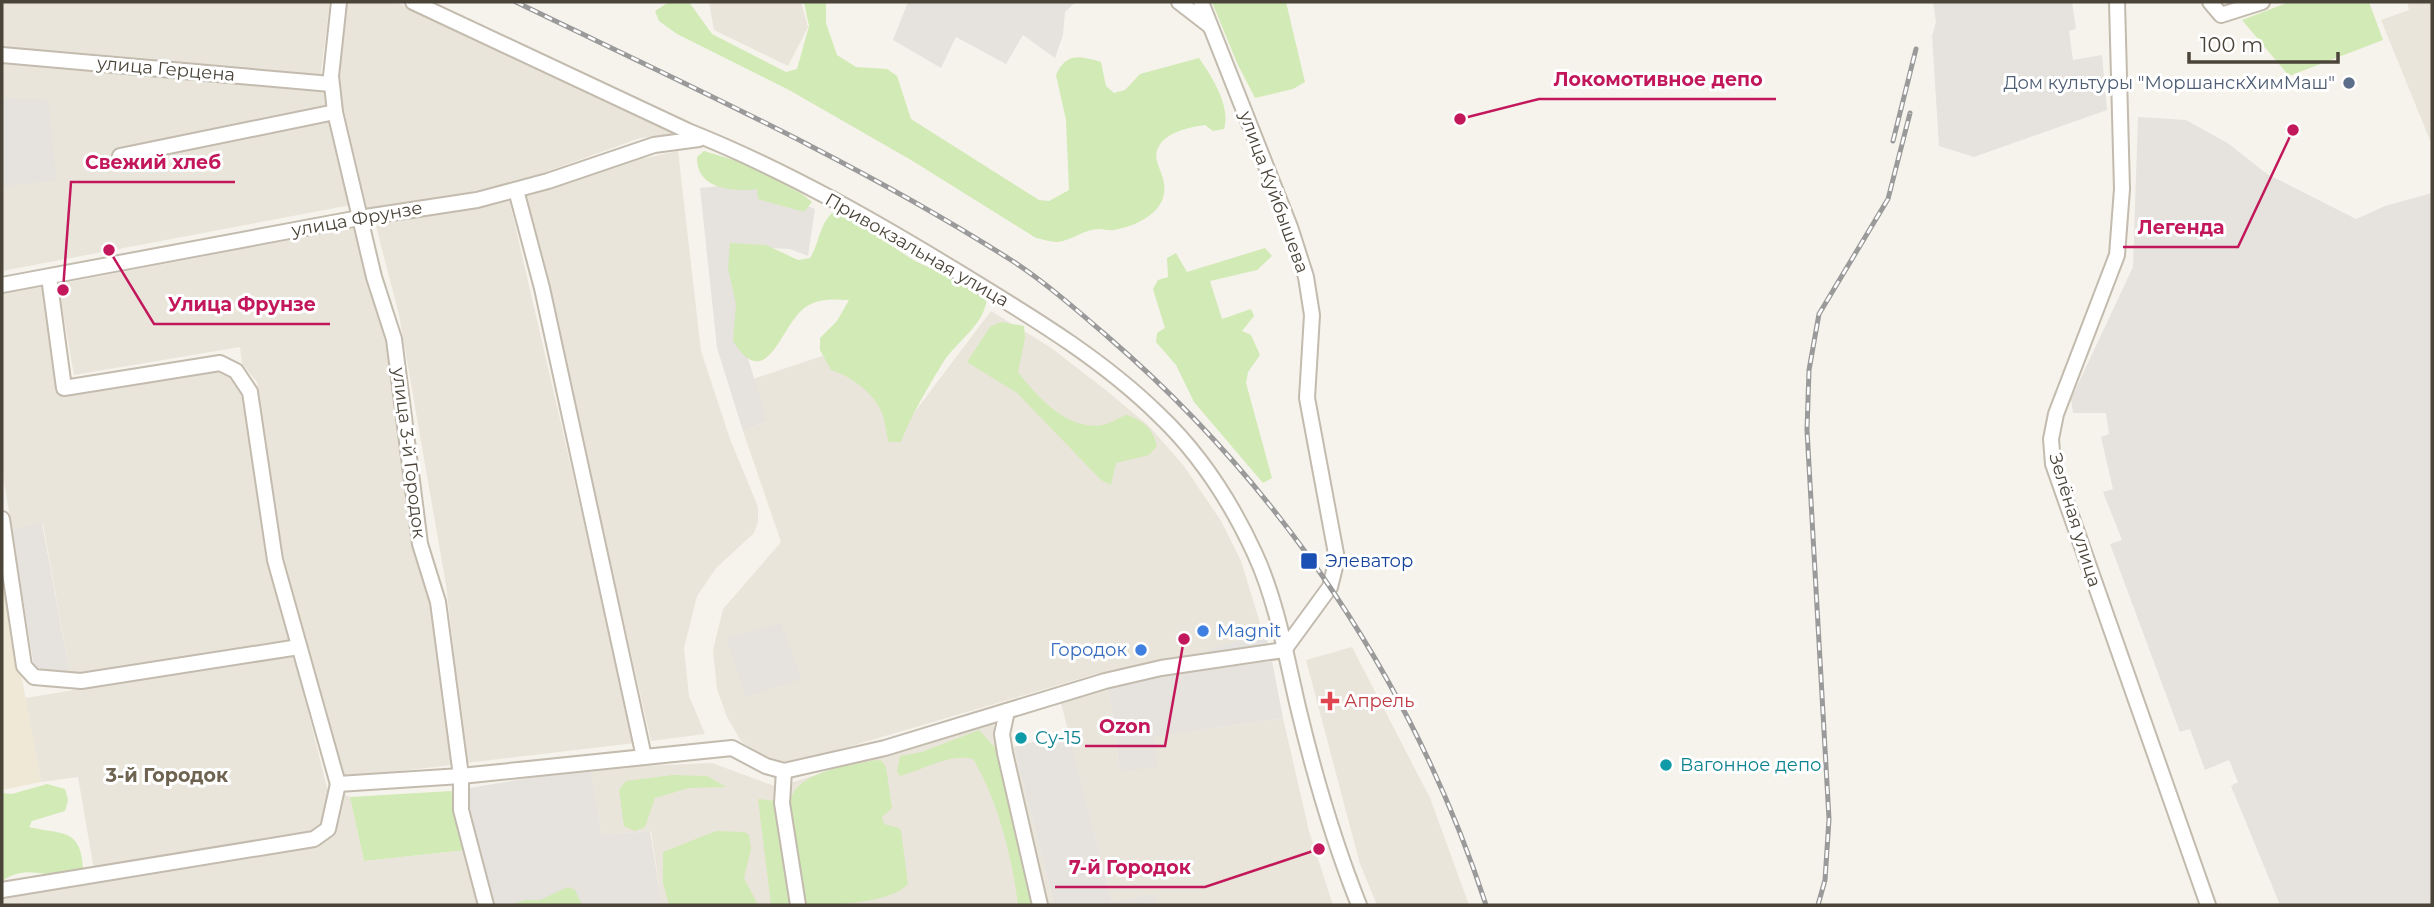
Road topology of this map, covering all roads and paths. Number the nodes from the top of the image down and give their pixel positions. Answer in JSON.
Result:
{"nodes":[{"id":1,"x":339,"y":2,"type":"edge"},
{"id":2,"x":413,"y":2,"type":"edge"},
{"id":3,"x":1179,"y":2,"type":"edge"},
{"id":4,"x":1201,"y":2,"type":"edge"},
{"id":5,"x":2117,"y":2,"type":"edge"},
{"id":6,"x":2210,"y":2,"type":"edge"},
{"id":7,"x":2262,"y":2,"type":"edge"},
{"id":8,"x":1212,"y":27,"type":"junction"},
{"id":9,"x":2,"y":55,"type":"edge"},
{"id":10,"x":331,"y":84,"type":"junction"},
{"id":11,"x":335,"y":112,"type":"junction"},
{"id":12,"x":688,"y":135,"type":"junction"},
{"id":13,"x":120,"y":156,"type":"dead end"},
{"id":14,"x":516,"y":190,"type":"junction"},
{"id":15,"x":359,"y":218,"type":"junction"},
{"id":16,"x":49,"y":277,"type":"junction"},
{"id":17,"x":2,"y":285,"type":"edge"},
{"id":18,"x":2,"y":519,"type":"edge"},
{"id":19,"x":299,"y":647,"type":"junction"},
{"id":20,"x":1284,"y":650,"type":"junction"},
{"id":21,"x":1007,"y":711,"type":"junction"},
{"id":22,"x":644,"y":757,"type":"junction"},
{"id":23,"x":784,"y":771,"type":"junction"},
{"id":24,"x":461,"y":776,"type":"junction"},
{"id":25,"x":338,"y":784,"type":"junction"},
{"id":26,"x":2,"y":890,"type":"edge"},
{"id":27,"x":486,"y":905,"type":"edge"},
{"id":28,"x":798,"y":905,"type":"edge"},
{"id":29,"x":1040,"y":905,"type":"edge"},
{"id":30,"x":1359,"y":905,"type":"edge"},
{"id":31,"x":2208,"y":905,"type":"edge"}],
"edges":[{"from":1,"to":10,"type":"street","name":"улица 3-й Городок"},
{"from":2,"to":12,"type":"street","name":"Привокзальная улица"},
{"from":3,"to":8,"type":"street"},
{"from":4,"to":8,"type":"street","name":"улица Куйбышева"},
{"from":5,"to":31,"type":"street","name":"Зелёная улица"},
{"from":6,"to":7,"type":"street"},
{"from":8,"to":20,"type":"street","name":"улица Куйбышева"},
{"from":9,"to":10,"type":"street","name":"улица Герцена"},
{"from":10,"to":11,"type":"street","name":"улица 3-й Городок"},
{"from":11,"to":13,"type":"street"},
{"from":11,"to":15,"type":"street","name":"улица 3-й Городок"},
{"from":12,"to":14,"type":"street","name":"улица Фрунзе"},
{"from":12,"to":20,"type":"street","name":"Привокзальная улица"},
{"from":14,"to":15,"type":"street","name":"улица Фрунзе"},
{"from":14,"to":22,"type":"street"},
{"from":15,"to":16,"type":"street","name":"улица Фрунзе"},
{"from":15,"to":24,"type":"street","name":"улица 3-й Городок"},
{"from":16,"to":17,"type":"street","name":"улица Фрунзе"},
{"from":16,"to":19,"type":"street"},
{"from":18,"to":19,"type":"street"},
{"from":19,"to":25,"type":"street"},
{"from":20,"to":21,"type":"street"},
{"from":20,"to":30,"type":"street"},
{"from":21,"to":23,"type":"street"},
{"from":21,"to":29,"type":"street"},
{"from":22,"to":23,"type":"street"},
{"from":22,"to":24,"type":"street"},
{"from":23,"to":28,"type":"street"},
{"from":24,"to":25,"type":"street"},
{"from":24,"to":27,"type":"street","name":"улица 3-й Городок"},
{"from":25,"to":26,"type":"street"}]}
